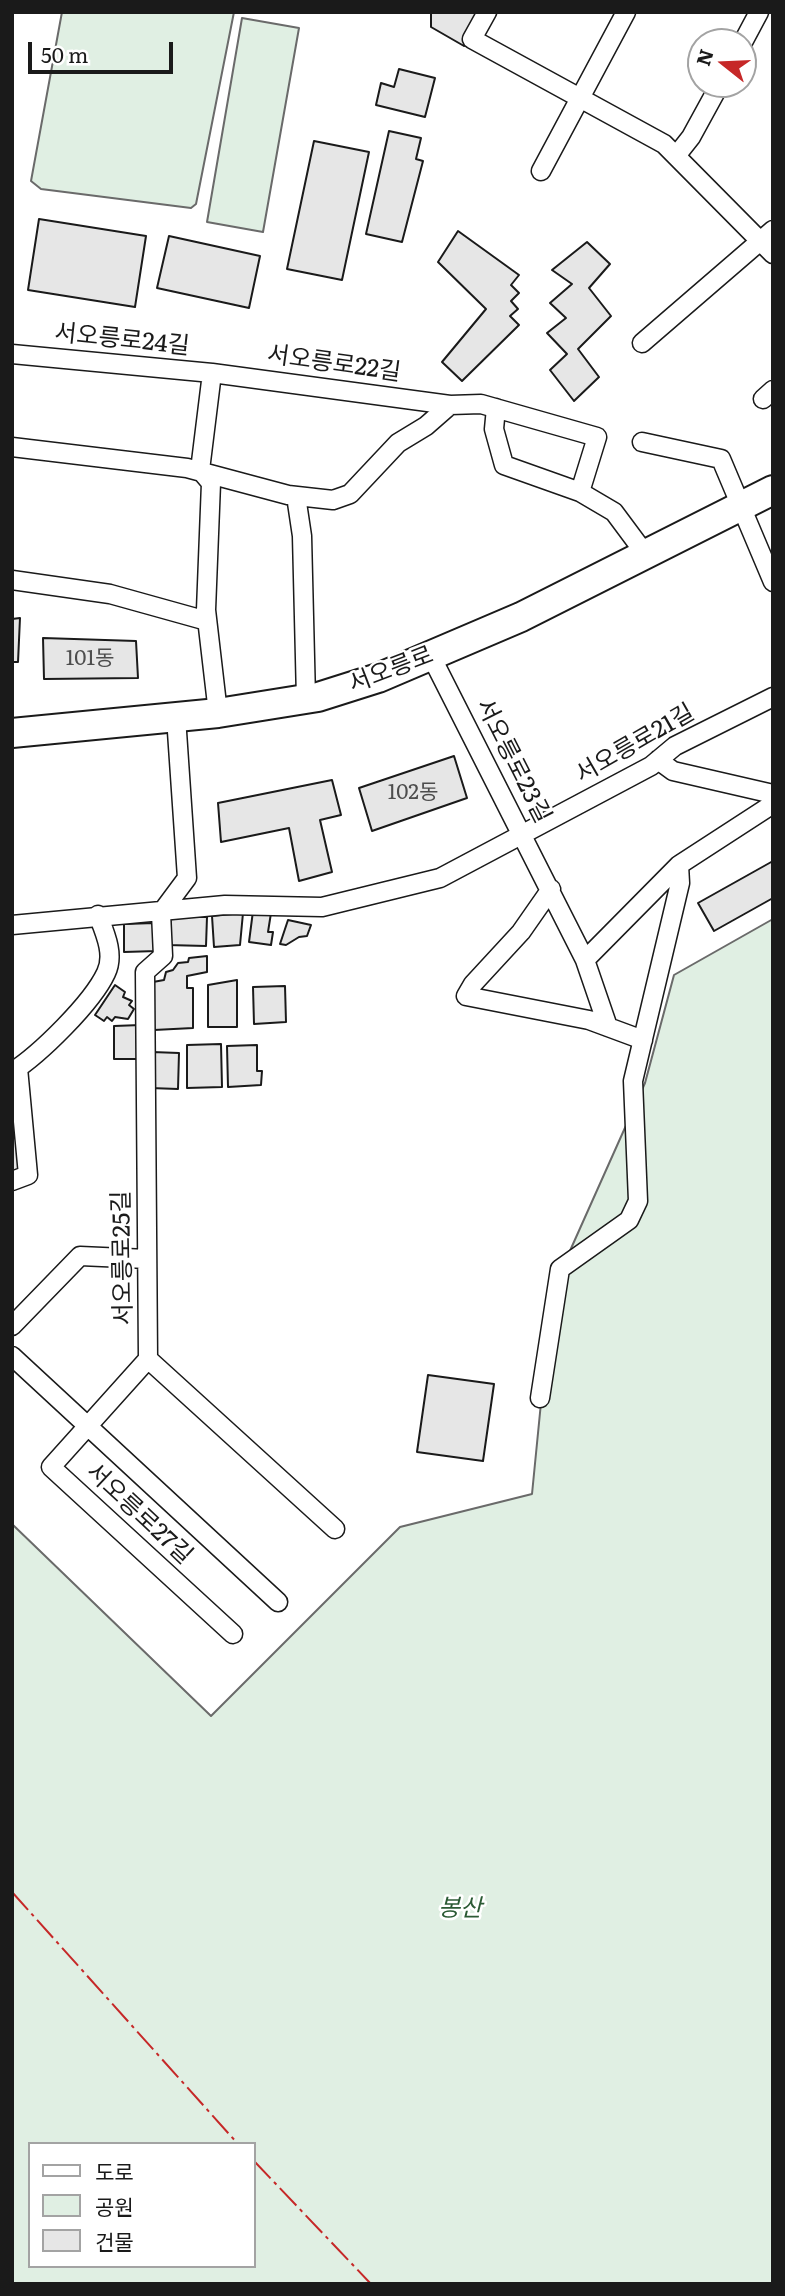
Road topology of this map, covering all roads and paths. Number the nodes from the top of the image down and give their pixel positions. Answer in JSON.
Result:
{"nodes":[{"id":1,"x":487,"y":12,"type":"edge"},
{"id":2,"x":626,"y":12,"type":"edge"},
{"id":3,"x":759,"y":12,"type":"edge"},
{"id":4,"x":750,"y":28,"type":"edge"},
{"id":5,"x":712,"y":98,"type":"edge"},
{"id":6,"x":581,"y":100,"type":"junction"},
{"id":7,"x":676,"y":156,"type":"junction"},
{"id":8,"x":541,"y":171,"type":"dead end"},
{"id":9,"x":769,"y":242,"type":"edge"},
{"id":10,"x":642,"y":343,"type":"dead end"},
{"id":11,"x":12,"y":354,"type":"edge"},
{"id":12,"x":212,"y":373,"type":"junction"},
{"id":13,"x":450,"y":405,"type":"junction"},
{"id":14,"x":496,"y":408,"type":"junction"},
{"id":15,"x":642,"y":442,"type":"dead end"},
{"id":16,"x":12,"y":447,"type":"edge"},
{"id":17,"x":200,"y":470,"type":"junction"},
{"id":18,"x":773,"y":490,"type":"edge"},
{"id":19,"x":580,"y":492,"type":"junction"},
{"id":20,"x":296,"y":496,"type":"junction"},
{"id":21,"x":740,"y":506,"type":"junction"},
{"id":22,"x":646,"y":555,"type":"junction"},
{"id":23,"x":12,"y":580,"type":"edge"},
{"id":24,"x":773,"y":582,"type":"edge"},
{"id":25,"x":207,"y":621,"type":"junction"},
{"id":26,"x":431,"y":656,"type":"junction"},
{"id":27,"x":773,"y":697,"type":"edge"},
{"id":28,"x":306,"y":699,"type":"junction"},
{"id":29,"x":218,"y":713,"type":"junction"},
{"id":30,"x":176,"y":717,"type":"junction"},
{"id":31,"x":12,"y":733,"type":"edge"},
{"id":32,"x":658,"y":760,"type":"junction"},
{"id":33,"x":773,"y":794,"type":"edge"},
{"id":34,"x":773,"y":804,"type":"edge"},
{"id":35,"x":521,"y":834,"type":"junction"},
{"id":36,"x":679,"y":865,"type":"junction"},
{"id":37,"x":551,"y":889,"type":"junction"},
{"id":38,"x":162,"y":913,"type":"junction"},
{"id":39,"x":98,"y":915,"type":"junction"},
{"id":40,"x":12,"y":925,"type":"edge"},
{"id":41,"x":585,"y":960,"type":"junction"},
{"id":42,"x":608,"y":1027,"type":"junction"},
{"id":43,"x":643,"y":1040,"type":"junction"},
{"id":44,"x":15,"y":1070,"type":"edge"},
{"id":45,"x":12,"y":1181,"type":"edge"},
{"id":46,"x":147,"y":1259,"type":"junction"},
{"id":47,"x":12,"y":1326,"type":"edge"},
{"id":48,"x":12,"y":1356,"type":"edge"},
{"id":49,"x":148,"y":1359,"type":"junction"},
{"id":50,"x":540,"y":1398,"type":"dead end"},
{"id":51,"x":86,"y":1425,"type":"junction"},
{"id":52,"x":335,"y":1529,"type":"dead end"},
{"id":53,"x":278,"y":1602,"type":"dead end"},
{"id":54,"x":233,"y":1634,"type":"dead end"}],
"edges":[{"from":1,"to":6,"type":"street"},
{"from":2,"to":6,"type":"street"},
{"from":3,"to":4,"type":"street"},
{"from":5,"to":7,"type":"street"},
{"from":6,"to":7,"type":"street"},
{"from":6,"to":8,"type":"street"},
{"from":7,"to":9,"type":"street"},
{"from":9,"to":10,"type":"street"},
{"from":11,"to":12,"type":"street","name":"서오릉로24길"},
{"from":12,"to":13,"type":"street","name":"서오릉로22길"},
{"from":12,"to":17,"type":"street","name":"서오릉로24길"},
{"from":13,"to":14,"type":"street","name":"서오릉로22길"},
{"from":13,"to":20,"type":"street"},
{"from":14,"to":19,"type":"street"},
{"from":14,"to":19,"type":"street","name":"서오릉로22길"},
{"from":15,"to":21,"type":"street"},
{"from":16,"to":17,"type":"street"},
{"from":17,"to":20,"type":"street"},
{"from":17,"to":25,"type":"street","name":"서오릉로24길"},
{"from":18,"to":21,"type":"main road","name":"서오릉로"},
{"from":19,"to":22,"type":"street"},
{"from":20,"to":28,"type":"street"},
{"from":21,"to":22,"type":"main road","name":"서오릉로"},
{"from":21,"to":24,"type":"street"},
{"from":22,"to":26,"type":"main road","name":"서오릉로"},
{"from":23,"to":25,"type":"street"},
{"from":25,"to":29,"type":"street","name":"서오릉로24길"},
{"from":26,"to":28,"type":"main road","name":"서오릉로"},
{"from":26,"to":35,"type":"street","name":"서오릉로23길"},
{"from":27,"to":32,"type":"street","name":"서오릉로21길"},
{"from":28,"to":29,"type":"main road","name":"서오릉로"},
{"from":29,"to":30,"type":"main road","name":"서오릉로"},
{"from":30,"to":31,"type":"main road","name":"서오릉로"},
{"from":30,"to":38,"type":"street"},
{"from":32,"to":33,"type":"street"},
{"from":32,"to":35,"type":"street","name":"서오릉로21길"},
{"from":34,"to":36,"type":"street"},
{"from":35,"to":37,"type":"street","name":"서오릉로23길"},
{"from":35,"to":38,"type":"street"},
{"from":36,"to":41,"type":"street"},
{"from":36,"to":43,"type":"street"},
{"from":37,"to":41,"type":"street","name":"서오릉로23길"},
{"from":37,"to":42,"type":"street"},
{"from":38,"to":39,"type":"street"},
{"from":38,"to":46,"type":"street","name":"서오릉로25길"},
{"from":39,"to":40,"type":"street"},
{"from":39,"to":44,"type":"street"},
{"from":41,"to":42,"type":"street","name":"서오릉로23길"},
{"from":42,"to":43,"type":"street"},
{"from":43,"to":50,"type":"street"},
{"from":44,"to":45,"type":"street"},
{"from":46,"to":47,"type":"street"},
{"from":46,"to":49,"type":"street","name":"서오릉로25길"},
{"from":48,"to":51,"type":"street","name":"서오릉로27길"},
{"from":49,"to":51,"type":"street"},
{"from":49,"to":52,"type":"street","name":"서오릉로25길"},
{"from":51,"to":53,"type":"street","name":"서오릉로27길"},
{"from":51,"to":54,"type":"street","name":"서오릉로27길"}]}
